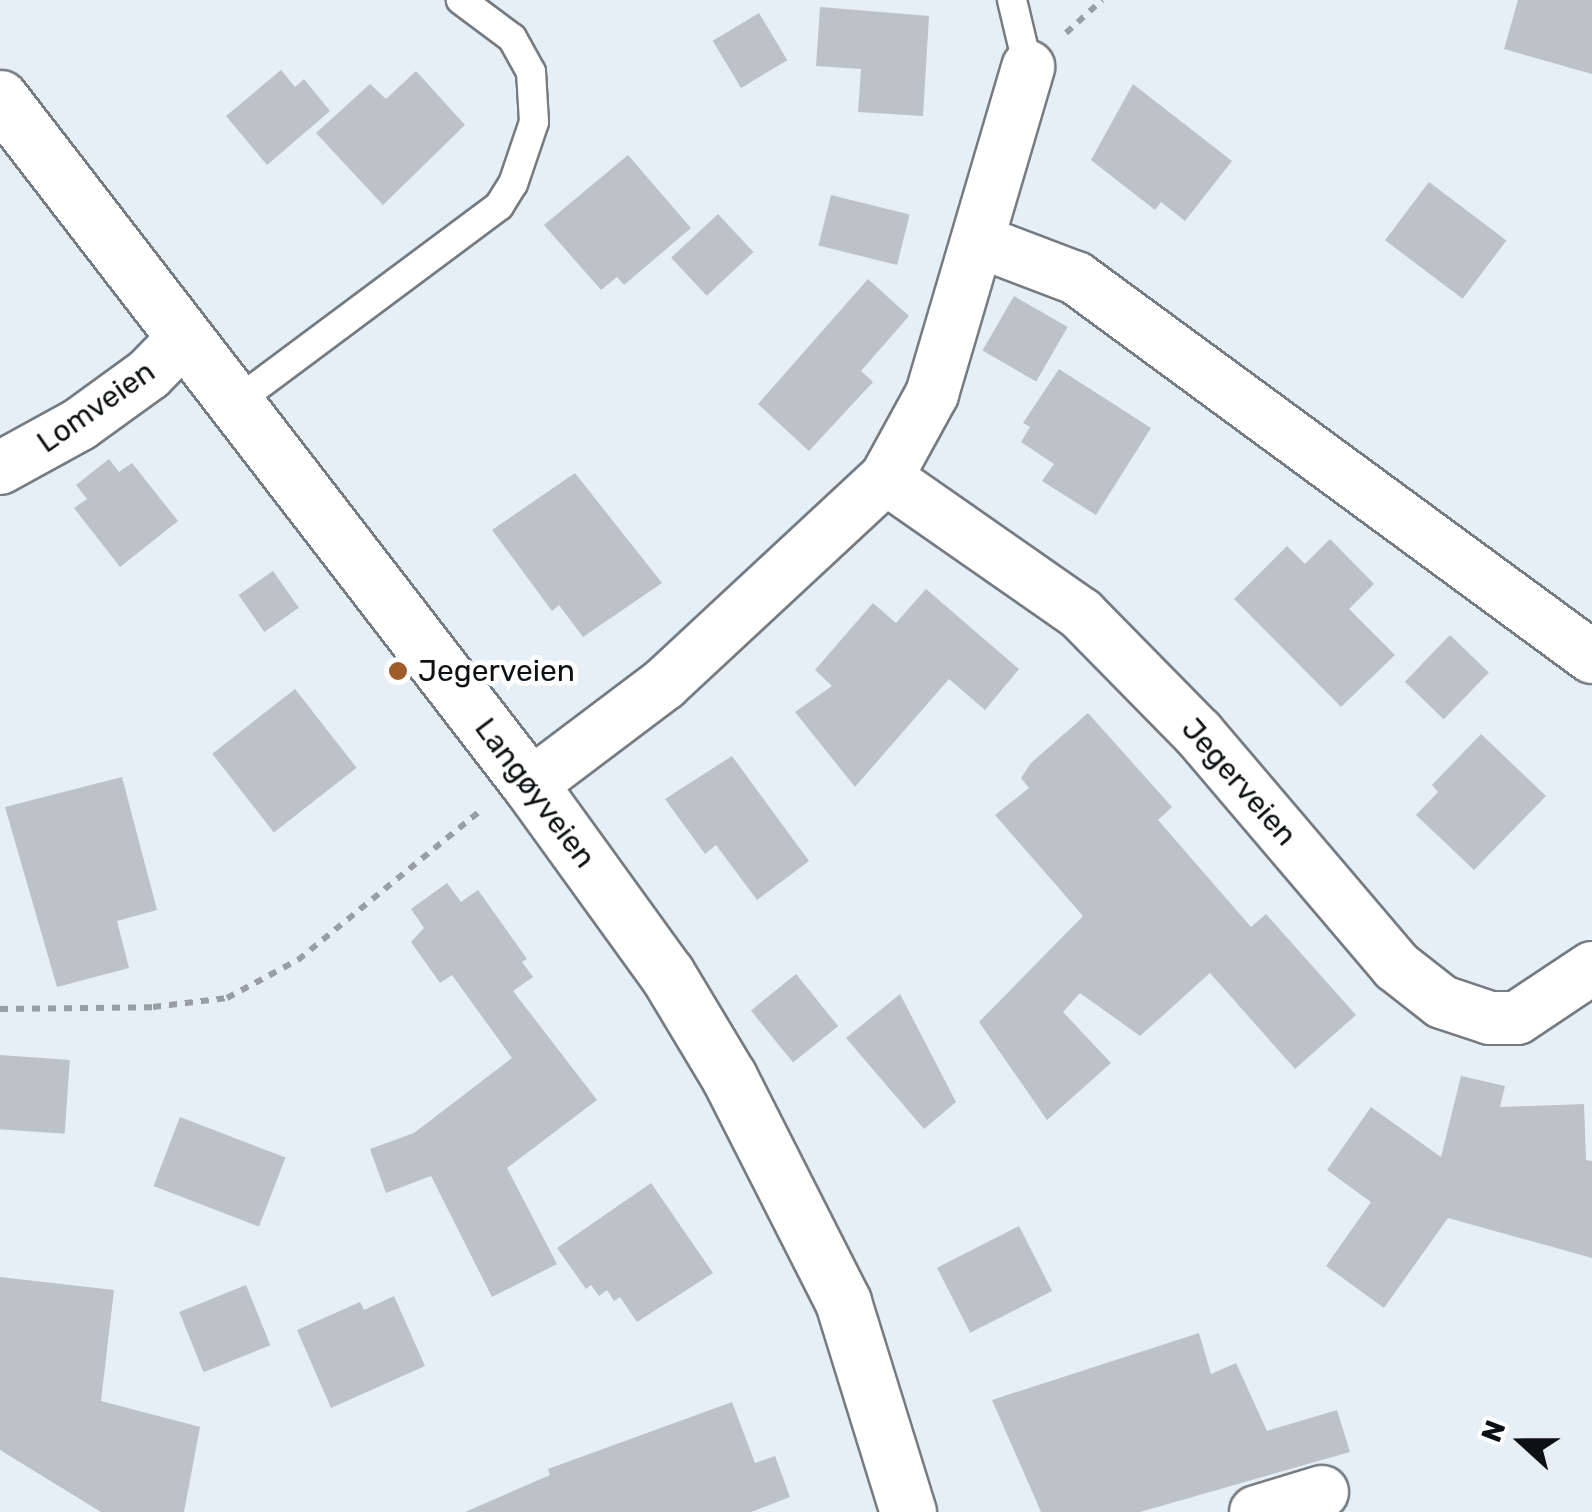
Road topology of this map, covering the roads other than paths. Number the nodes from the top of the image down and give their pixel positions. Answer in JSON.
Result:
{"nodes":[{"id":1,"x":461,"y":0,"type":"edge"},
{"id":2,"x":1012,"y":0,"type":"edge"},
{"id":3,"x":1028,"y":67,"type":"joint"},
{"id":4,"x":0,"y":98,"type":"edge"},
{"id":5,"x":981,"y":242,"type":"junction"},
{"id":6,"x":185,"y":337,"type":"junction"},
{"id":7,"x":236,"y":402,"type":"junction"},
{"id":8,"x":0,"y":468,"type":"edge"},
{"id":9,"x":886,"y":478,"type":"junction"},
{"id":10,"x":1592,"y":657,"type":"edge"},
{"id":11,"x":510,"y":793,"type":"junction"},
{"id":12,"x":1592,"y":968,"type":"edge"},
{"id":13,"x":1322,"y":1492,"type":"dead end"},
{"id":14,"x":908,"y":1512,"type":"edge"},
{"id":15,"x":1256,"y":1512,"type":"edge"}],
"edges":[{"from":1,"to":7,"type":"lane"},
{"from":2,"to":3,"type":"lane"},
{"from":3,"to":5,"type":"street"},
{"from":4,"to":6,"type":"main road","name":"Langøyveien"},
{"from":5,"to":9,"type":"street"},
{"from":5,"to":10,"type":"street"},
{"from":6,"to":7,"type":"main road","name":"Langøyveien"},
{"from":6,"to":8,"type":"street","name":"Lomveien"},
{"from":7,"to":11,"type":"main road","name":"Langøyveien"},
{"from":9,"to":11,"type":"street"},
{"from":9,"to":12,"type":"street","name":"Jegerveien"},
{"from":11,"to":14,"type":"main road","name":"Langøyveien"},
{"from":13,"to":15,"type":"street"}]}
